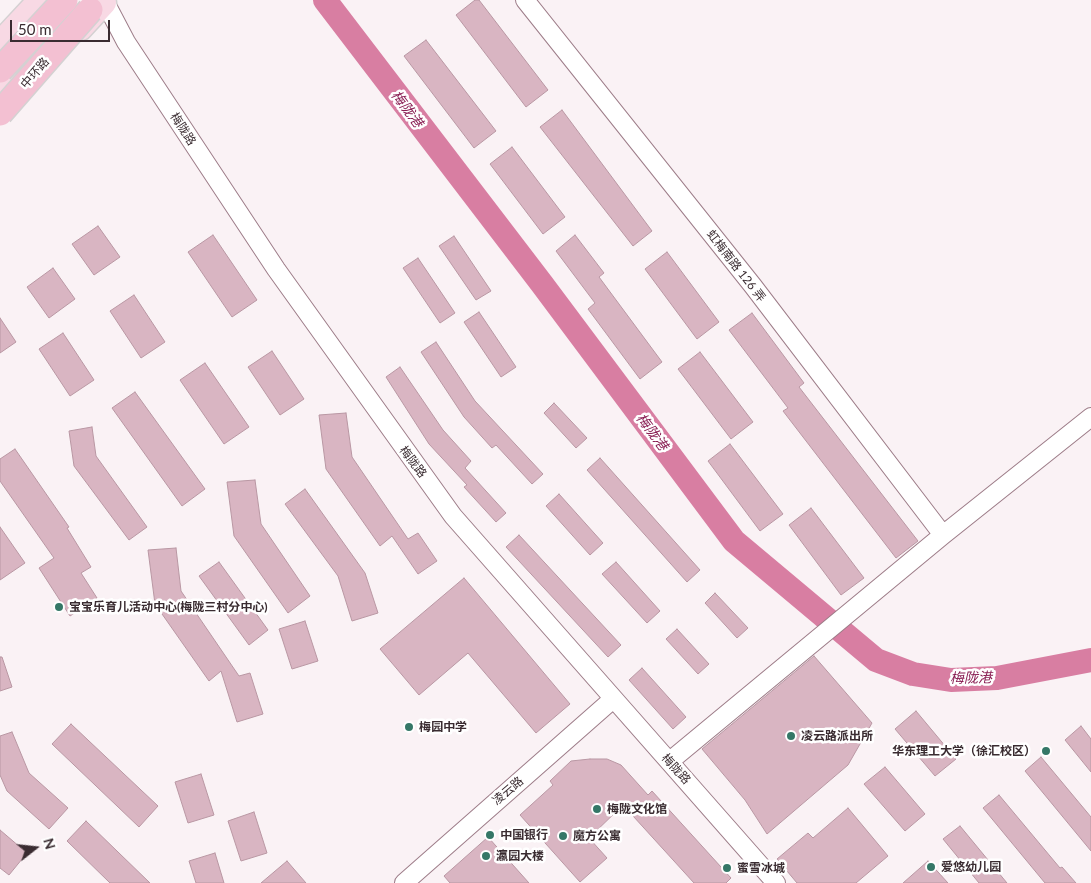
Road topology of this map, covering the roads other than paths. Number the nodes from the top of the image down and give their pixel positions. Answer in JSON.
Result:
{"nodes":[{"id":1,"x":39,"y":0,"type":"edge"},
{"id":2,"x":64,"y":0,"type":"edge"},
{"id":3,"x":525,"y":0,"type":"edge"},
{"id":4,"x":99,"y":2,"type":"edge"},
{"id":5,"x":0,"y":42,"type":"edge"},
{"id":6,"x":0,"y":71,"type":"edge"},
{"id":7,"x":7,"y":96,"type":"edge"},
{"id":8,"x":0,"y":113,"type":"edge"},
{"id":9,"x":0,"y":118,"type":"edge"},
{"id":10,"x":1091,"y":417,"type":"edge"},
{"id":11,"x":943,"y":535,"type":"junction"},
{"id":12,"x":613,"y":699,"type":"junction"},
{"id":13,"x":670,"y":761,"type":"junction"},
{"id":14,"x":404,"y":883,"type":"edge"},
{"id":15,"x":776,"y":883,"type":"edge"}],
"edges":[{"from":1,"to":5,"type":"main road"},
{"from":2,"to":6,"type":"highway","bridge":true},
{"from":3,"to":11,"type":"street","name":"虹梅南路 126 弄"},
{"from":4,"to":7,"type":"main road"},
{"from":4,"to":8,"type":"highway","name":"中环路","bridge":true},
{"from":4,"to":12,"type":"street","name":"梅陇路"},
{"from":7,"to":9,"type":"main road"},
{"from":10,"to":11,"type":"street"},
{"from":11,"to":13,"type":"street"},
{"from":12,"to":13,"type":"street","name":"梅陇路"},
{"from":12,"to":14,"type":"street","name":"凌云路"},
{"from":13,"to":15,"type":"street","name":"梅陇路"}]}
